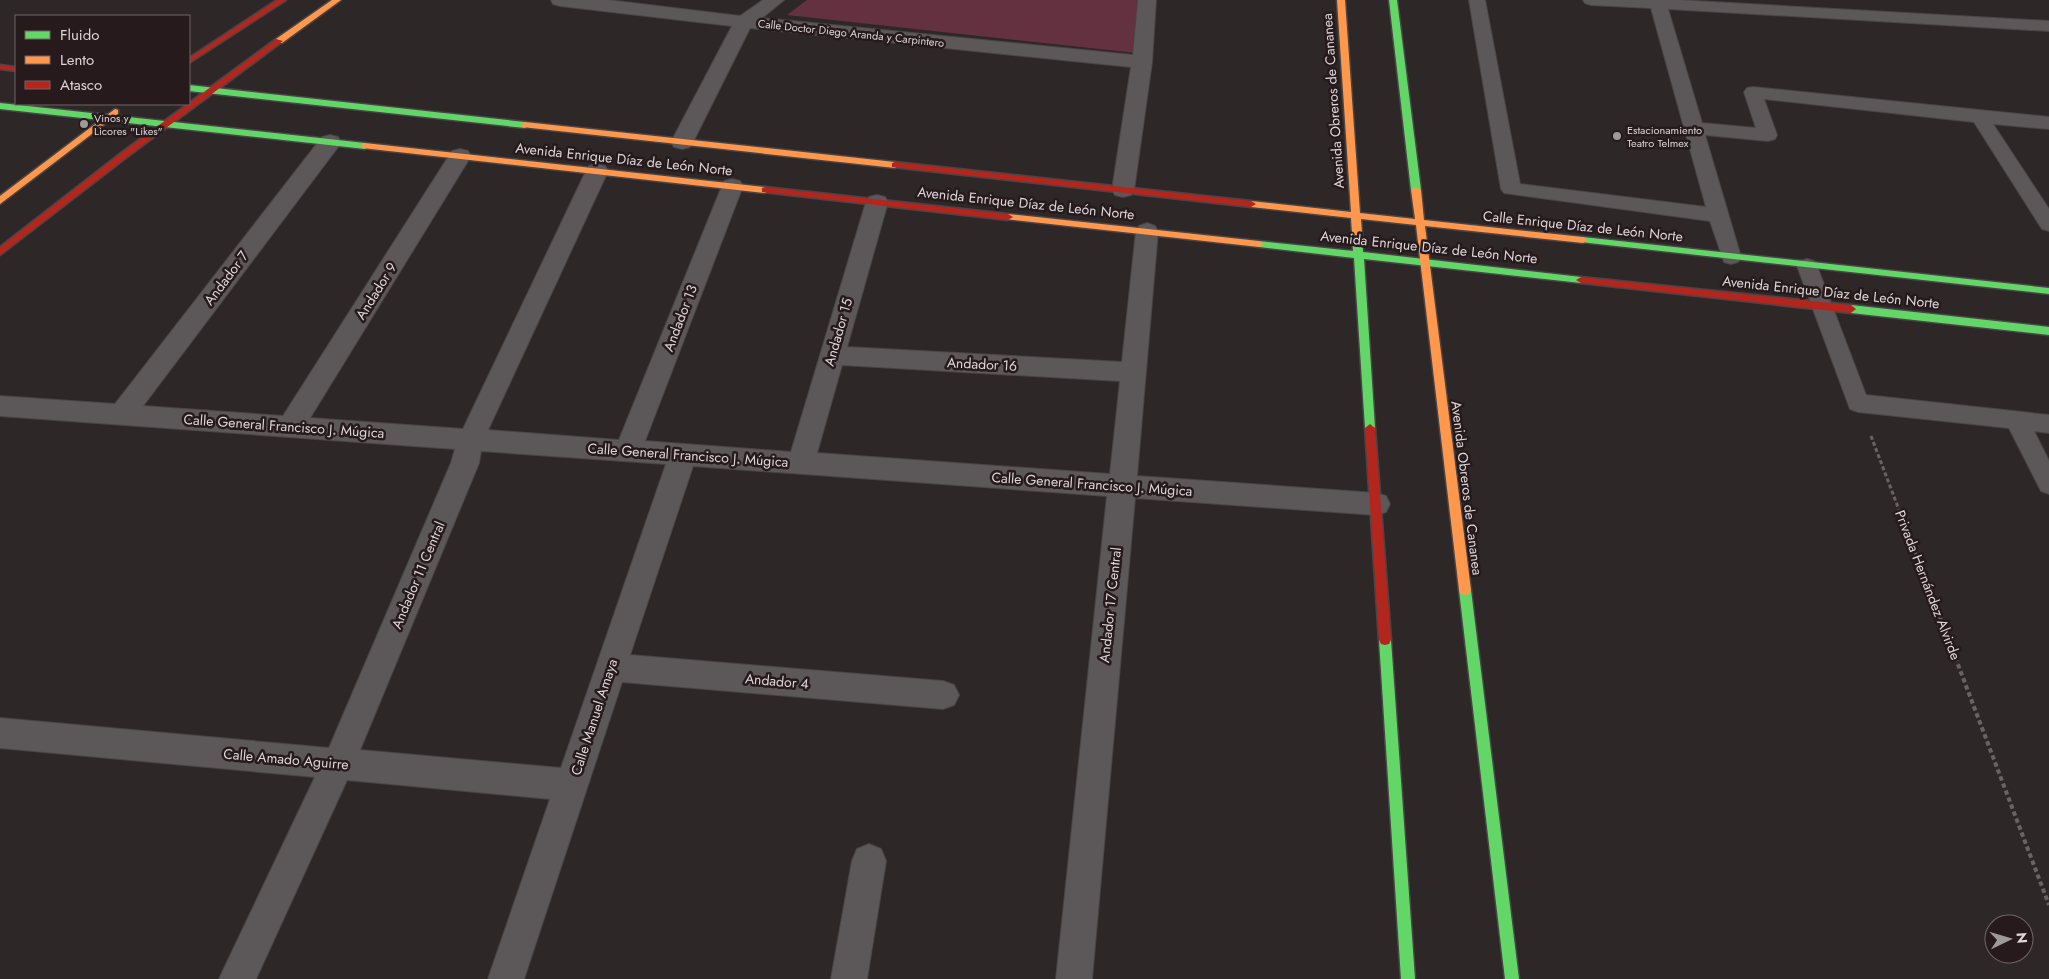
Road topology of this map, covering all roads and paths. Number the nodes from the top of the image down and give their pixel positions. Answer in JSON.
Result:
{"nodes":[{"id":1,"x":282,"y":0,"type":"edge"},
{"id":2,"x":337,"y":0,"type":"edge"},
{"id":3,"x":560,"y":0,"type":"edge"},
{"id":4,"x":775,"y":0,"type":"edge"},
{"id":5,"x":1147,"y":0,"type":"edge"},
{"id":6,"x":1341,"y":0,"type":"edge"},
{"id":7,"x":1393,"y":0,"type":"edge"},
{"id":8,"x":1477,"y":0,"type":"edge"},
{"id":9,"x":1590,"y":0,"type":"edge"},
{"id":10,"x":1658,"y":2,"type":"edge"},
{"id":11,"x":744,"y":22,"type":"junction"},
{"id":12,"x":2049,"y":26,"type":"edge"},
{"id":13,"x":190,"y":60,"type":"edge"},
{"id":14,"x":1142,"y":62,"type":"junction"},
{"id":15,"x":0,"y":68,"type":"edge"},
{"id":16,"x":15,"y":69,"type":"edge"},
{"id":17,"x":190,"y":88,"type":"edge"},
{"id":18,"x":210,"y":90,"type":"junction"},
{"id":19,"x":126,"y":105,"type":"edge"},
{"id":20,"x":190,"y":105,"type":"edge"},
{"id":21,"x":190,"y":105,"type":"edge"},
{"id":22,"x":0,"y":106,"type":"edge"},
{"id":23,"x":1980,"y":117,"type":"junction"},
{"id":24,"x":107,"y":118,"type":"junction"},
{"id":25,"x":2049,"y":123,"type":"edge"},
{"id":26,"x":164,"y":124,"type":"junction"},
{"id":27,"x":1694,"y":128,"type":"junction"},
{"id":28,"x":330,"y":142,"type":"junction"},
{"id":29,"x":682,"y":142,"type":"junction"},
{"id":30,"x":460,"y":156,"type":"junction"},
{"id":31,"x":597,"y":171,"type":"junction"},
{"id":32,"x":732,"y":186,"type":"junction"},
{"id":33,"x":1123,"y":190,"type":"junction"},
{"id":34,"x":0,"y":202,"type":"edge"},
{"id":35,"x":877,"y":202,"type":"junction"},
{"id":36,"x":1718,"y":215,"type":"junction"},
{"id":37,"x":1356,"y":216,"type":"junction"},
{"id":38,"x":1419,"y":223,"type":"junction"},
{"id":39,"x":2049,"y":224,"type":"edge"},
{"id":40,"x":1146,"y":231,"type":"junction"},
{"id":41,"x":0,"y":252,"type":"edge"},
{"id":42,"x":1359,"y":254,"type":"junction"},
{"id":43,"x":1731,"y":257,"type":"junction"},
{"id":44,"x":1423,"y":262,"type":"junction"},
{"id":45,"x":1807,"y":266,"type":"junction"},
{"id":46,"x":2049,"y":291,"type":"edge"},
{"id":47,"x":1821,"y":306,"type":"junction"},
{"id":48,"x":2049,"y":331,"type":"edge"},
{"id":49,"x":832,"y":355,"type":"junction"},
{"id":50,"x":1133,"y":372,"type":"junction"},
{"id":51,"x":1858,"y":403,"type":"junction"},
{"id":52,"x":0,"y":406,"type":"edge"},
{"id":53,"x":122,"y":414,"type":"junction"},
{"id":54,"x":2017,"y":421,"type":"junction"},
{"id":55,"x":2049,"y":424,"type":"edge"},
{"id":56,"x":291,"y":426,"type":"junction"},
{"id":57,"x":471,"y":439,"type":"junction"},
{"id":58,"x":628,"y":451,"type":"junction"},
{"id":59,"x":683,"y":454,"type":"junction"},
{"id":60,"x":801,"y":463,"type":"junction"},
{"id":61,"x":2049,"y":484,"type":"edge"},
{"id":62,"x":1122,"y":486,"type":"junction"},
{"id":63,"x":1376,"y":504,"type":"junction"},
{"id":64,"x":610,"y":668,"type":"junction"},
{"id":65,"x":943,"y":695,"type":"dead end"},
{"id":66,"x":0,"y":733,"type":"edge"},
{"id":67,"x":338,"y":764,"type":"junction"},
{"id":68,"x":571,"y":785,"type":"junction"},
{"id":69,"x":869,"y":861,"type":"dead end"},
{"id":70,"x":2049,"y":905,"type":"edge"},
{"id":71,"x":238,"y":979,"type":"edge"},
{"id":72,"x":506,"y":979,"type":"edge"},
{"id":73,"x":849,"y":979,"type":"edge"},
{"id":74,"x":1074,"y":979,"type":"edge"},
{"id":75,"x":1408,"y":979,"type":"edge"},
{"id":76,"x":1512,"y":979,"type":"edge"}],
"edges":[{"from":1,"to":13,"type":"street"},
{"from":2,"to":18,"type":"street"},
{"from":3,"to":11,"type":"street","name":"Calle Doctor Diego Aranda y Carpintero"},
{"from":4,"to":11,"type":"street"},
{"from":5,"to":14,"type":"street"},
{"from":6,"to":37,"type":"street","name":"Avenida Obreros de Cananea"},
{"from":7,"to":38,"type":"street","name":"Avenida Obreros de Cananea"},
{"from":8,"to":36,"type":"lane"},
{"from":9,"to":10,"type":"lane"},
{"from":10,"to":12,"type":"lane"},
{"from":10,"to":27,"type":"lane"},
{"from":11,"to":14,"type":"street","name":"Calle Doctor Diego Aranda y Carpintero"},
{"from":11,"to":29,"type":"street"},
{"from":14,"to":33,"type":"street"},
{"from":15,"to":16,"type":"street"},
{"from":17,"to":18,"type":"street","name":"Avenida Enrique Díaz de León Norte"},
{"from":18,"to":21,"type":"street"},
{"from":18,"to":29,"type":"street","name":"Avenida Enrique Díaz de León Norte"},
{"from":19,"to":24,"type":"street"},
{"from":20,"to":26,"type":"street"},
{"from":22,"to":24,"type":"street","name":"Avenida Enrique Díaz de León Norte"},
{"from":23,"to":25,"type":"lane"},
{"from":23,"to":27,"type":"lane"},
{"from":23,"to":39,"type":"lane"},
{"from":24,"to":26,"type":"street","name":"Avenida Enrique Díaz de León Norte"},
{"from":24,"to":34,"type":"street"},
{"from":26,"to":28,"type":"street","name":"Avenida Enrique Díaz de León Norte"},
{"from":26,"to":41,"type":"street"},
{"from":27,"to":36,"type":"lane"},
{"from":28,"to":30,"type":"street","name":"Avenida Enrique Díaz de León Norte"},
{"from":28,"to":53,"type":"street","name":"Andador 7"},
{"from":29,"to":33,"type":"street","name":"Avenida Enrique Díaz de León Norte"},
{"from":30,"to":31,"type":"street","name":"Avenida Enrique Díaz de León Norte"},
{"from":30,"to":56,"type":"street","name":"Andador 9"},
{"from":31,"to":32,"type":"street","name":"Avenida Enrique Díaz de León Norte"},
{"from":31,"to":57,"type":"street","name":"Andador 11 Central"},
{"from":32,"to":35,"type":"street","name":"Avenida Enrique Díaz de León Norte"},
{"from":32,"to":58,"type":"street","name":"Andador 13"},
{"from":33,"to":37,"type":"street","name":"Avenida Enrique Díaz de León Norte"},
{"from":35,"to":40,"type":"street","name":"Avenida Enrique Díaz de León Norte"},
{"from":35,"to":49,"type":"street","name":"Andador 15"},
{"from":36,"to":43,"type":"lane"},
{"from":37,"to":38,"type":"street","name":"Calle Enrique Díaz de León Norte"},
{"from":37,"to":42,"type":"street","name":"Avenida Obreros de Cananea"},
{"from":38,"to":43,"type":"street","name":"Calle Enrique Díaz de León Norte"},
{"from":38,"to":44,"type":"street","name":"Avenida Obreros de Cananea"},
{"from":40,"to":42,"type":"street","name":"Avenida Enrique Díaz de León Norte"},
{"from":40,"to":50,"type":"street","name":"Andador 17 Central"},
{"from":42,"to":44,"type":"street","name":"Avenida Enrique Díaz de León Norte"},
{"from":42,"to":63,"type":"street","name":"Avenida Obreros de Cananea"},
{"from":43,"to":45,"type":"street","name":"Calle Enrique Díaz de León Norte"},
{"from":44,"to":47,"type":"street","name":"Avenida Enrique Díaz de León Norte"},
{"from":44,"to":76,"type":"street","name":"Avenida Obreros de Cananea"},
{"from":45,"to":46,"type":"street","name":"Avenida Enrique Díaz de León Norte"},
{"from":45,"to":47,"type":"lane"},
{"from":47,"to":48,"type":"street","name":"Avenida Enrique Díaz de León Norte"},
{"from":47,"to":51,"type":"lane"},
{"from":49,"to":50,"type":"street","name":"Andador 16"},
{"from":49,"to":60,"type":"street","name":"Andador 15"},
{"from":50,"to":62,"type":"street","name":"Andador 17 Central"},
{"from":51,"to":54,"type":"lane"},
{"from":51,"to":70,"type":"path","name":"Privada Hernández Alvirde"},
{"from":52,"to":53,"type":"street","name":"Calle General Francisco J. Múgica"},
{"from":53,"to":56,"type":"street","name":"Calle General Francisco J. Múgica"},
{"from":54,"to":55,"type":"lane"},
{"from":54,"to":61,"type":"lane"},
{"from":56,"to":57,"type":"street","name":"Calle General Francisco J. Múgica"},
{"from":57,"to":58,"type":"street","name":"Calle General Francisco J. Múgica"},
{"from":57,"to":67,"type":"street","name":"Andador 11 Central"},
{"from":58,"to":59,"type":"street","name":"Calle General Francisco J. Múgica"},
{"from":59,"to":60,"type":"street","name":"Calle General Francisco J. Múgica"},
{"from":59,"to":64,"type":"street","name":"Calle Manuel Amaya"},
{"from":60,"to":62,"type":"street","name":"Calle General Francisco J. Múgica"},
{"from":62,"to":63,"type":"street","name":"Calle General Francisco J. Múgica"},
{"from":62,"to":74,"type":"street","name":"Andador 17 Central"},
{"from":63,"to":75,"type":"street","name":"Avenida Obreros de Cananea"},
{"from":64,"to":65,"type":"street","name":"Andador 4"},
{"from":64,"to":68,"type":"street","name":"Calle Manuel Amaya"},
{"from":66,"to":67,"type":"street","name":"Calle Amado Aguirre"},
{"from":67,"to":68,"type":"street","name":"Calle Amado Aguirre"},
{"from":67,"to":71,"type":"street","name":"Andador 11 Central"},
{"from":68,"to":72,"type":"street","name":"Calle Manuel Amaya"},
{"from":69,"to":73,"type":"street"}]}
